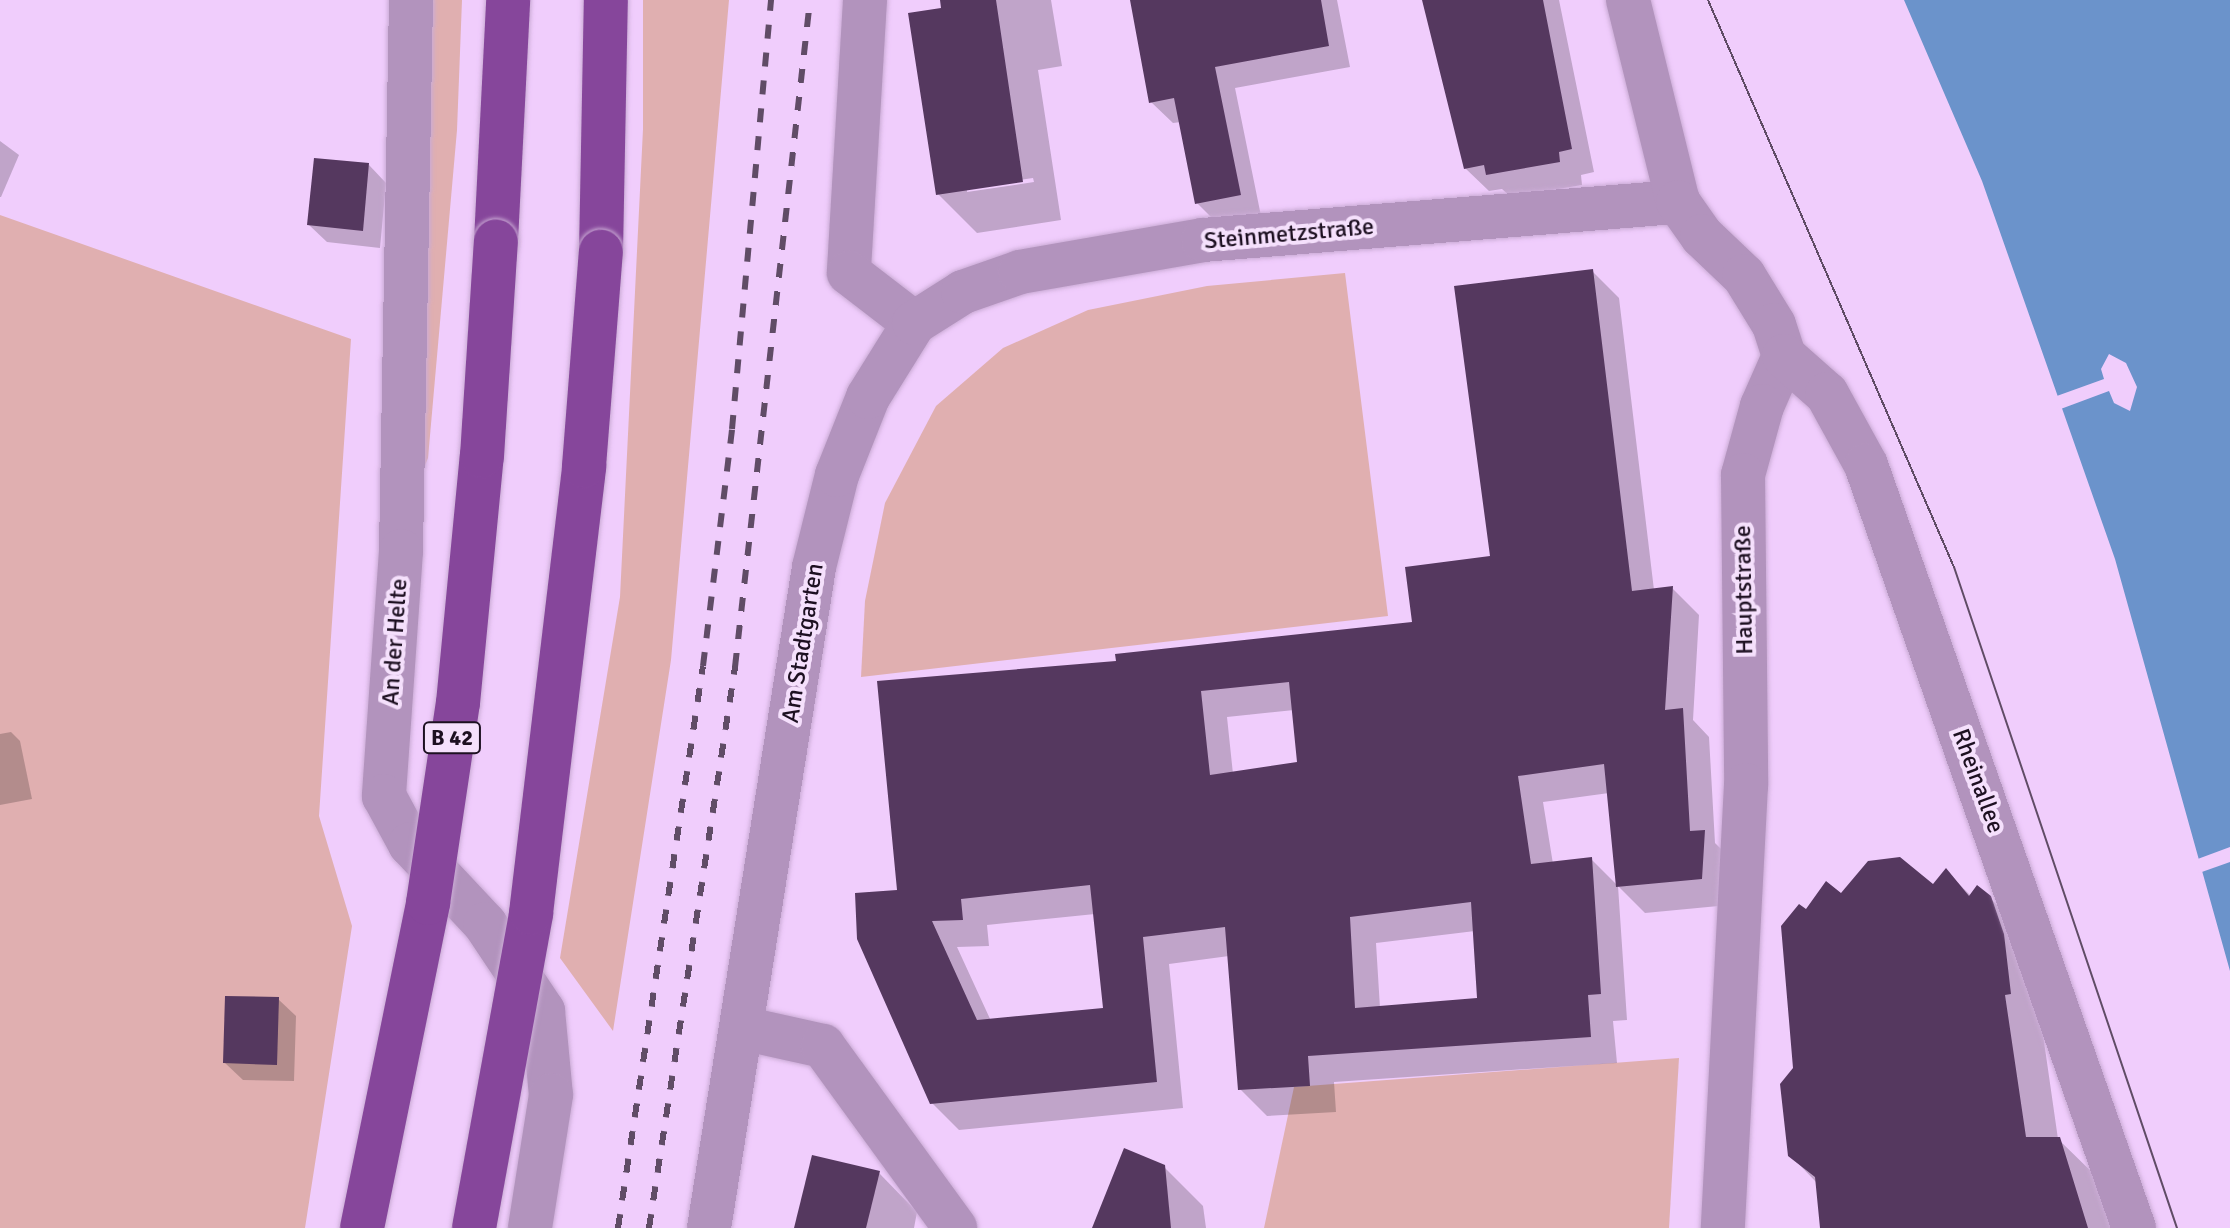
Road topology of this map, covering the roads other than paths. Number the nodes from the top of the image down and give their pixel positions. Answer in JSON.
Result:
{"nodes":[{"id":1,"x":411,"y":0,"type":"edge"},
{"id":2,"x":508,"y":0,"type":"edge"},
{"id":3,"x":606,"y":0,"type":"edge"},
{"id":4,"x":865,"y":0,"type":"edge"},
{"id":5,"x":1628,"y":0,"type":"edge"},
{"id":6,"x":1678,"y":202,"type":"junction"},
{"id":7,"x":914,"y":323,"type":"junction"},
{"id":8,"x":1784,"y":356,"type":"junction"},
{"id":9,"x":742,"y":1028,"type":"junction"},
{"id":10,"x":362,"y":1228,"type":"edge"},
{"id":11,"x":474,"y":1228,"type":"edge"},
{"id":12,"x":530,"y":1228,"type":"edge"},
{"id":13,"x":709,"y":1228,"type":"edge"},
{"id":14,"x":955,"y":1228,"type":"edge"},
{"id":15,"x":1723,"y":1228,"type":"edge"},
{"id":16,"x":2134,"y":1228,"type":"edge"}],
"edges":[{"from":1,"to":12,"type":"street","name":"An der Helte"},
{"from":2,"to":10,"type":"highway","number":"B 42","bridge":true},
{"from":3,"to":11,"type":"highway","bridge":true},
{"from":4,"to":7,"type":"street"},
{"from":5,"to":6,"type":"street"},
{"from":6,"to":7,"type":"street","name":"Steinmetzstraße"},
{"from":6,"to":8,"type":"street"},
{"from":7,"to":9,"type":"street","name":"Am Stadtgarten"},
{"from":8,"to":15,"type":"street","name":"Hauptstraße"},
{"from":8,"to":16,"type":"street","name":"Rheinallee"},
{"from":9,"to":13,"type":"street"},
{"from":9,"to":14,"type":"street"}]}
